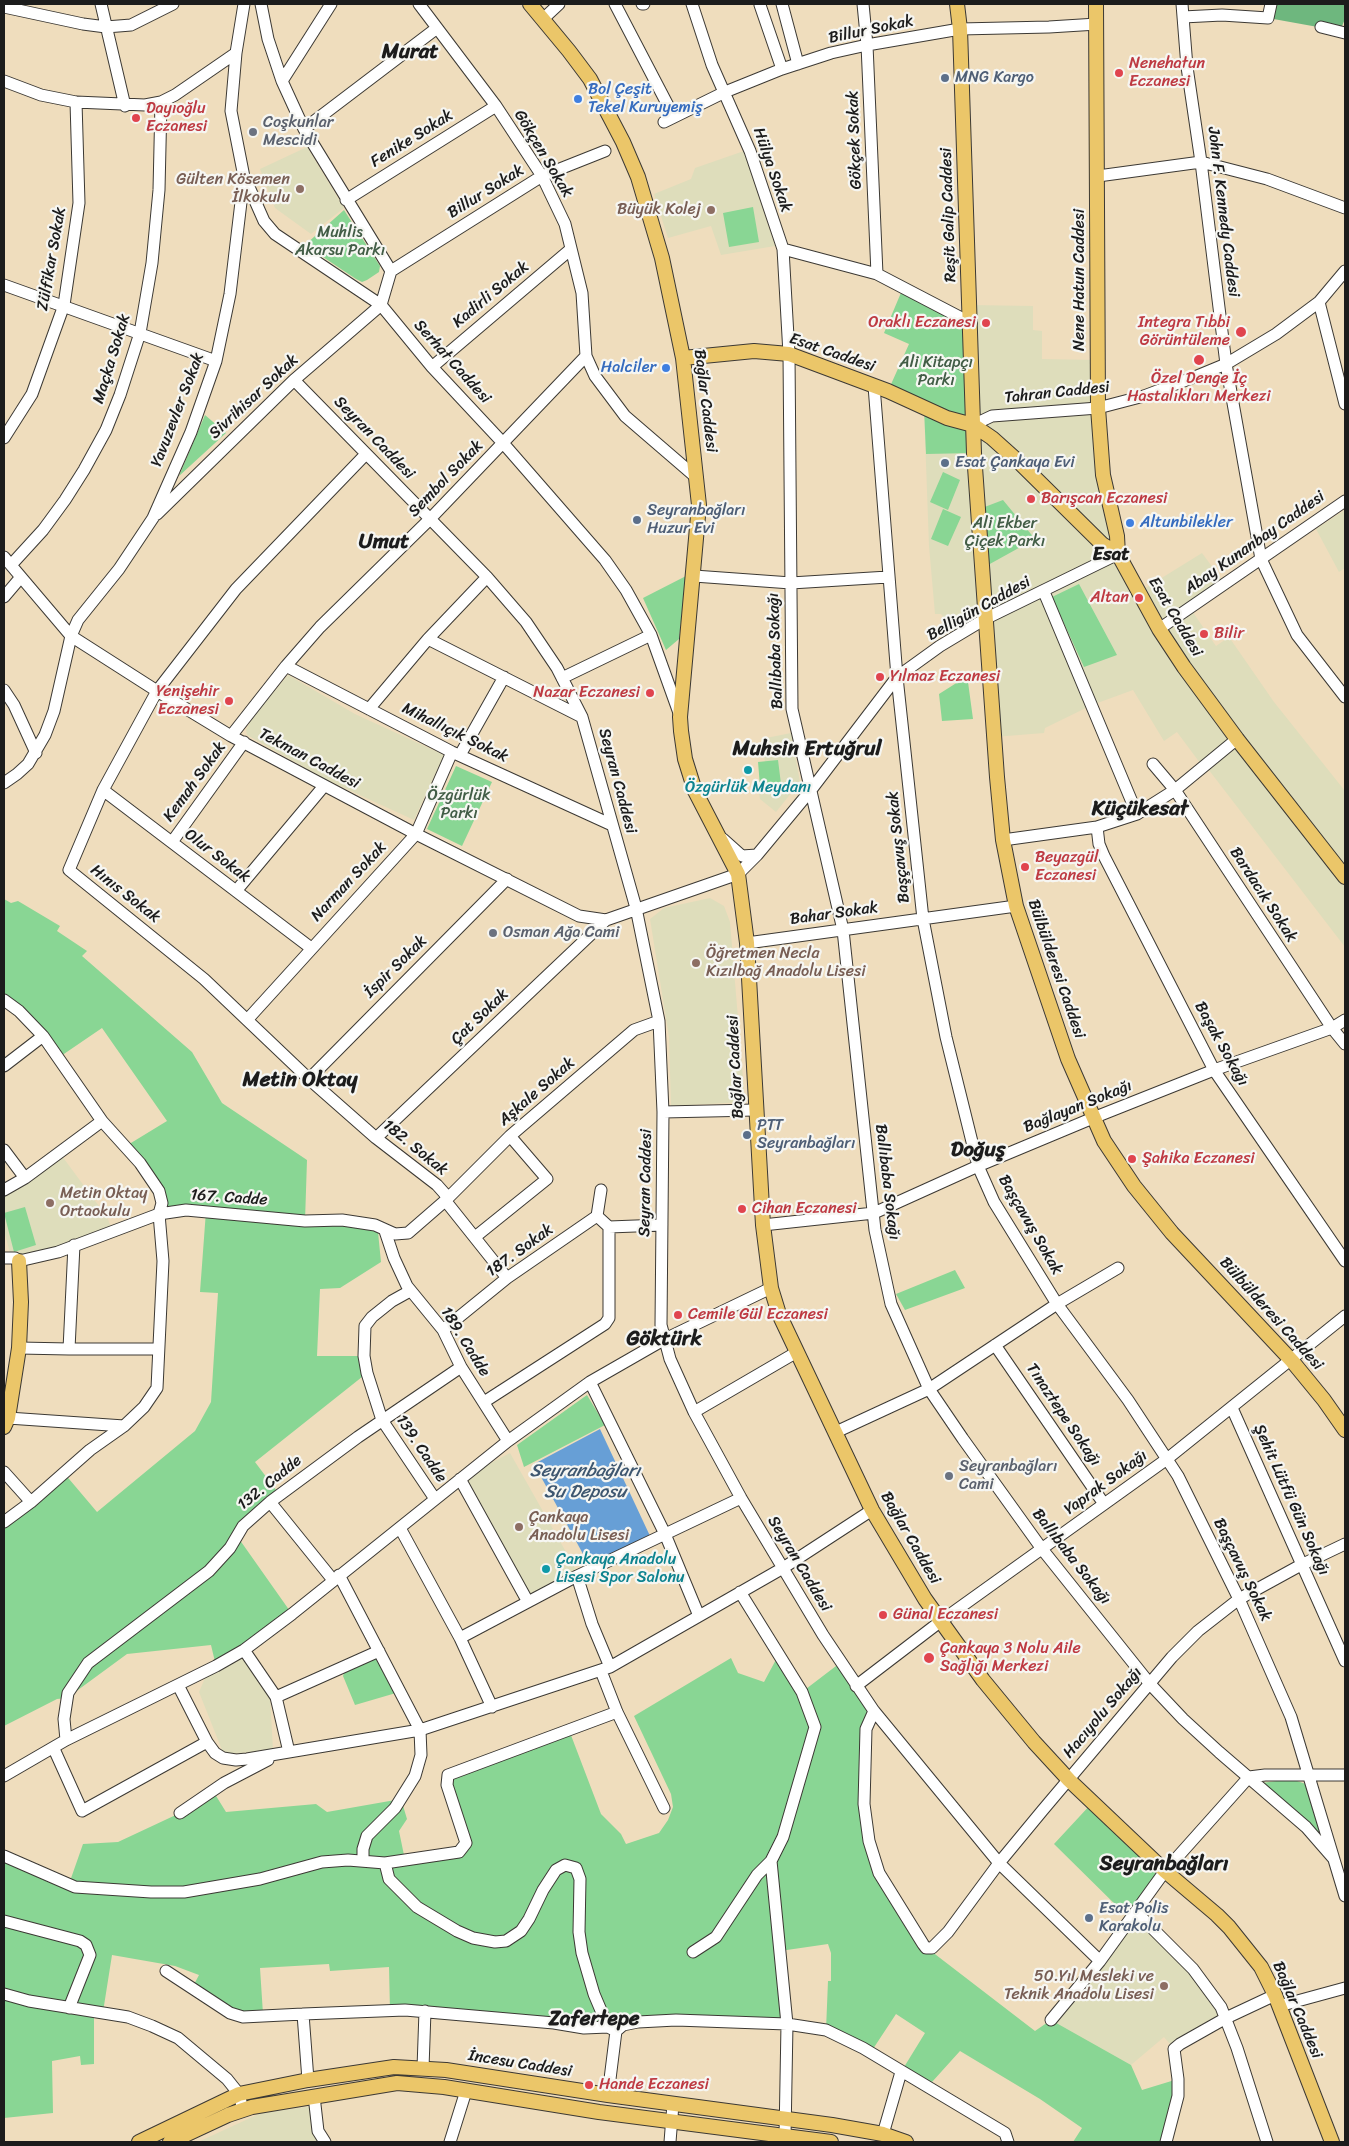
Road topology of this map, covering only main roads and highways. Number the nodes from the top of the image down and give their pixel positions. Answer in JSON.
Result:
{"nodes":[{"id":1,"x":530,"y":4,"type":"edge"},
{"id":2,"x":957,"y":4,"type":"edge"},
{"id":3,"x":1096,"y":4,"type":"edge"},
{"id":4,"x":683,"y":358,"type":"junction"},
{"id":5,"x":973,"y":425,"type":"junction"},
{"id":6,"x":1118,"y":554,"type":"junction"},
{"id":7,"x":1345,"y":877,"type":"edge"},
{"id":8,"x":19,"y":1261,"type":"road end"},
{"id":9,"x":6,"y":1423,"type":"edge"},
{"id":10,"x":1345,"y":1430,"type":"edge"},
{"id":11,"x":139,"y":2142,"type":"edge"},
{"id":12,"x":170,"y":2142,"type":"edge"},
{"id":13,"x":830,"y":2142,"type":"edge"},
{"id":14,"x":906,"y":2142,"type":"edge"},
{"id":15,"x":1332,"y":2142,"type":"edge"}],
"edges":[{"from":1,"to":4,"type":"main road","name":"Bağlar Caddesi"},
{"from":2,"to":5,"type":"main road","name":"Reşit Galip Caddesi"},
{"from":3,"to":6,"type":"main road","name":"Nene Hatun Caddesi"},
{"from":4,"to":5,"type":"main road","name":"Esat Caddesi"},
{"from":4,"to":15,"type":"main road","name":"Bağlar Caddesi"},
{"from":5,"to":6,"type":"main road","name":"Esat Caddesi"},
{"from":5,"to":10,"type":"main road","name":"Bülbülderesi Caddesi"},
{"from":6,"to":7,"type":"main road","name":"Esat Caddesi"},
{"from":8,"to":9,"type":"main road"},
{"from":11,"to":14,"type":"main road","name":"İncesu Caddesi"},
{"from":12,"to":13,"type":"main road"}]}
